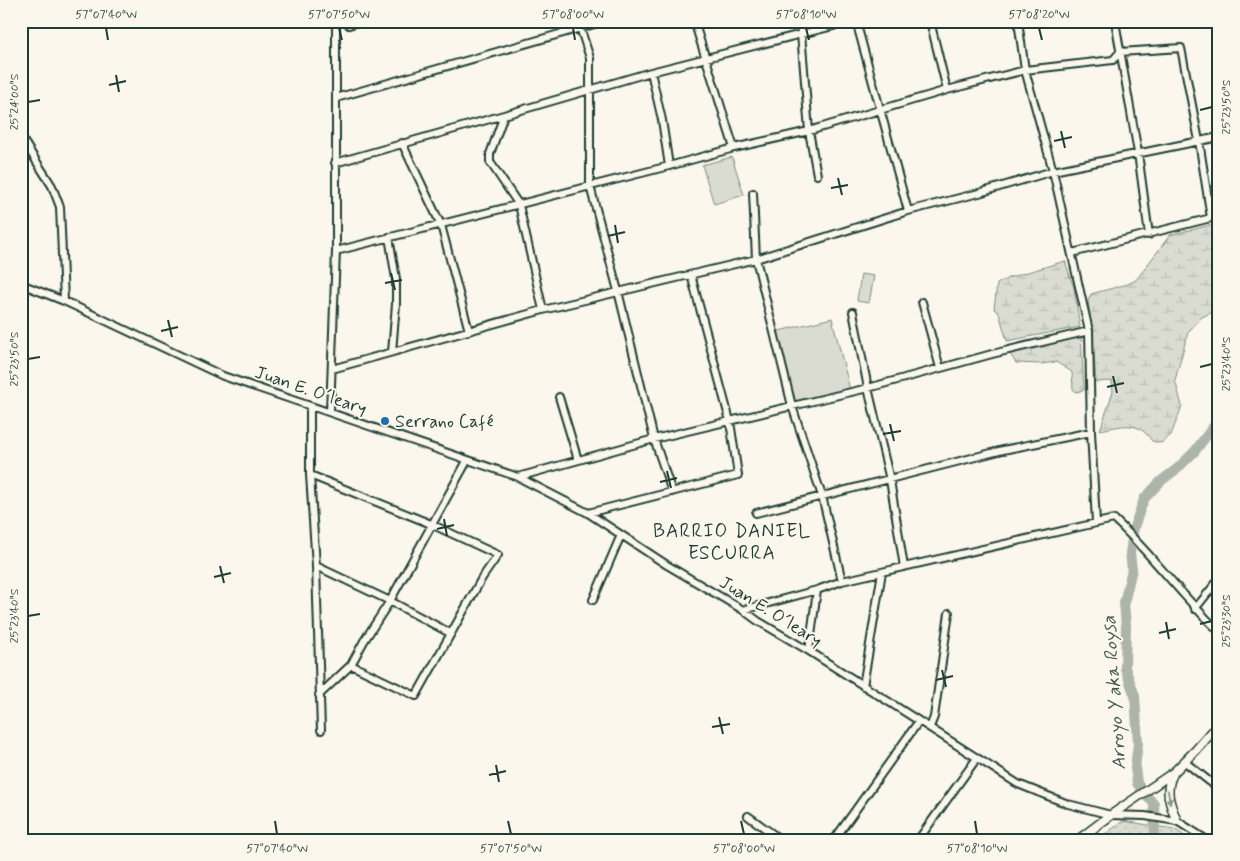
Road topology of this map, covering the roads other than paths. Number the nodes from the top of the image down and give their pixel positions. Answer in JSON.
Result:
{"nodes":[{"id":1,"x":336,"y":21,"type":"edge"},
{"id":2,"x":362,"y":21,"type":"edge"},
{"id":3,"x":605,"y":21,"type":"edge"},
{"id":4,"x":694,"y":21,"type":"edge"},
{"id":5,"x":800,"y":21,"type":"edge"},
{"id":6,"x":854,"y":21,"type":"edge"},
{"id":7,"x":930,"y":21,"type":"edge"},
{"id":8,"x":1018,"y":21,"type":"edge"},
{"id":9,"x":1115,"y":21,"type":"edge"},
{"id":10,"x":349,"y":25,"type":"dead end"},
{"id":11,"x":579,"y":25,"type":"edge"},
{"id":12,"x":801,"y":34,"type":"junction"},
{"id":13,"x":1120,"y":52,"type":"junction"},
{"id":14,"x":705,"y":59,"type":"junction"},
{"id":15,"x":1025,"y":70,"type":"junction"},
{"id":16,"x":651,"y":72,"type":"junction"},
{"id":17,"x":590,"y":90,"type":"junction"},
{"id":18,"x":947,"y":90,"type":"junction"},
{"id":19,"x":336,"y":98,"type":"junction"},
{"id":20,"x":880,"y":110,"type":"junction"},
{"id":21,"x":504,"y":115,"type":"junction"},
{"id":22,"x":809,"y":131,"type":"junction"},
{"id":23,"x":21,"y":137,"type":"edge"},
{"id":24,"x":1219,"y":137,"type":"edge"},
{"id":25,"x":1200,"y":141,"type":"junction"},
{"id":26,"x":402,"y":144,"type":"junction"},
{"id":27,"x":734,"y":148,"type":"junction"},
{"id":28,"x":1138,"y":153,"type":"junction"},
{"id":29,"x":335,"y":163,"type":"junction"},
{"id":30,"x":670,"y":166,"type":"junction"},
{"id":31,"x":1053,"y":171,"type":"junction"},
{"id":32,"x":817,"y":175,"type":"dead end"},
{"id":33,"x":590,"y":186,"type":"junction"},
{"id":34,"x":753,"y":193,"type":"dead end"},
{"id":35,"x":519,"y":205,"type":"junction"},
{"id":36,"x":908,"y":211,"type":"junction"},
{"id":37,"x":1219,"y":216,"type":"edge"},
{"id":38,"x":1211,"y":218,"type":"junction"},
{"id":39,"x":441,"y":225,"type":"junction"},
{"id":40,"x":1149,"y":235,"type":"junction"},
{"id":41,"x":389,"y":237,"type":"junction"},
{"id":42,"x":336,"y":251,"type":"junction"},
{"id":43,"x":1072,"y":252,"type":"junction"},
{"id":44,"x":756,"y":259,"type":"junction"},
{"id":45,"x":691,"y":276,"type":"junction"},
{"id":46,"x":21,"y":284,"type":"edge"},
{"id":47,"x":618,"y":291,"type":"junction"},
{"id":48,"x":64,"y":301,"type":"junction"},
{"id":49,"x":922,"y":302,"type":"dead end"},
{"id":50,"x":544,"y":310,"type":"junction"},
{"id":51,"x":853,"y":312,"type":"dead end"},
{"id":52,"x":469,"y":331,"type":"junction"},
{"id":53,"x":1089,"y":331,"type":"junction"},
{"id":54,"x":392,"y":352,"type":"junction"},
{"id":55,"x":940,"y":368,"type":"junction"},
{"id":56,"x":332,"y":369,"type":"junction"},
{"id":57,"x":868,"y":388,"type":"junction"},
{"id":58,"x":559,"y":397,"type":"dead end"},
{"id":59,"x":310,"y":406,"type":"junction"},
{"id":60,"x":792,"y":406,"type":"junction"},
{"id":61,"x":330,"y":412,"type":"junction"},
{"id":62,"x":730,"y":421,"type":"junction"},
{"id":63,"x":1091,"y":432,"type":"junction"},
{"id":64,"x":654,"y":439,"type":"junction"},
{"id":65,"x":578,"y":460,"type":"junction"},
{"id":66,"x":466,"y":461,"type":"junction"},
{"id":67,"x":310,"y":475,"type":"junction"},
{"id":68,"x":518,"y":477,"type":"junction"},
{"id":69,"x":890,"y":480,"type":"junction"},
{"id":70,"x":672,"y":492,"type":"junction"},
{"id":71,"x":822,"y":496,"type":"junction"},
{"id":72,"x":588,"y":513,"type":"junction"},
{"id":73,"x":756,"y":513,"type":"dead end"},
{"id":74,"x":1096,"y":522,"type":"junction"},
{"id":75,"x":431,"y":524,"type":"junction"},
{"id":76,"x":621,"y":535,"type":"junction"},
{"id":77,"x":316,"y":566,"type":"junction"},
{"id":78,"x":904,"y":567,"type":"junction"},
{"id":79,"x":882,"y":572,"type":"junction"},
{"id":80,"x":1219,"y":579,"type":"edge"},
{"id":81,"x":842,"y":581,"type":"junction"},
{"id":82,"x":817,"y":590,"type":"junction"},
{"id":83,"x":593,"y":600,"type":"dead end"},
{"id":84,"x":390,"y":601,"type":"junction"},
{"id":85,"x":1195,"y":609,"type":"junction"},
{"id":86,"x":743,"y":610,"type":"junction"},
{"id":87,"x":949,"y":613,"type":"dead end"},
{"id":88,"x":1219,"y":631,"type":"edge"},
{"id":89,"x":450,"y":633,"type":"junction"},
{"id":90,"x":809,"y":652,"type":"junction"},
{"id":91,"x":351,"y":665,"type":"junction"},
{"id":92,"x":863,"y":686,"type":"junction"},
{"id":93,"x":319,"y":695,"type":"junction"},
{"id":94,"x":919,"y":721,"type":"junction"},
{"id":95,"x":1219,"y":724,"type":"edge"},
{"id":96,"x":930,"y":727,"type":"junction"},
{"id":97,"x":321,"y":730,"type":"dead end"},
{"id":98,"x":977,"y":758,"type":"junction"},
{"id":99,"x":1185,"y":762,"type":"junction"},
{"id":100,"x":1174,"y":772,"type":"junction"},
{"id":101,"x":1219,"y":789,"type":"edge"},
{"id":102,"x":1110,"y":815,"type":"junction"},
{"id":103,"x":748,"y":816,"type":"dead end"},
{"id":104,"x":1177,"y":821,"type":"junction"},
{"id":105,"x":781,"y":840,"type":"edge"},
{"id":106,"x":834,"y":840,"type":"edge"},
{"id":107,"x":918,"y":840,"type":"edge"},
{"id":108,"x":1078,"y":840,"type":"edge"},
{"id":109,"x":1207,"y":840,"type":"edge"}],
"edges":[{"from":1,"to":19,"type":"street"},
{"from":2,"to":10,"type":"street"},
{"from":3,"to":11,"type":"street"},
{"from":4,"to":14,"type":"street"},
{"from":5,"to":12,"type":"street"},
{"from":6,"to":12,"type":"street"},
{"from":6,"to":20,"type":"street"},
{"from":7,"to":18,"type":"street"},
{"from":8,"to":15,"type":"street"},
{"from":9,"to":13,"type":"street"},
{"from":11,"to":17,"type":"street"},
{"from":11,"to":19,"type":"street"},
{"from":12,"to":14,"type":"street"},
{"from":12,"to":22,"type":"street"},
{"from":13,"to":15,"type":"street"},
{"from":13,"to":25,"type":"street"},
{"from":13,"to":28,"type":"street"},
{"from":14,"to":16,"type":"street"},
{"from":14,"to":27,"type":"street"},
{"from":15,"to":18,"type":"street"},
{"from":15,"to":31,"type":"street"},
{"from":16,"to":17,"type":"street"},
{"from":16,"to":30,"type":"street"},
{"from":17,"to":21,"type":"street"},
{"from":17,"to":33,"type":"street"},
{"from":18,"to":20,"type":"street"},
{"from":19,"to":29,"type":"street"},
{"from":20,"to":22,"type":"street"},
{"from":20,"to":36,"type":"street"},
{"from":21,"to":26,"type":"street"},
{"from":21,"to":35,"type":"street"},
{"from":22,"to":27,"type":"street"},
{"from":22,"to":32,"type":"street"},
{"from":23,"to":48,"type":"street"},
{"from":24,"to":25,"type":"street"},
{"from":25,"to":28,"type":"street"},
{"from":25,"to":38,"type":"street"},
{"from":26,"to":29,"type":"street"},
{"from":26,"to":39,"type":"street"},
{"from":27,"to":30,"type":"street"},
{"from":28,"to":31,"type":"street"},
{"from":28,"to":40,"type":"street"},
{"from":29,"to":42,"type":"street"},
{"from":30,"to":33,"type":"street"},
{"from":31,"to":36,"type":"street"},
{"from":31,"to":43,"type":"street"},
{"from":33,"to":35,"type":"street"},
{"from":33,"to":47,"type":"street"},
{"from":34,"to":44,"type":"street"},
{"from":35,"to":39,"type":"street"},
{"from":35,"to":50,"type":"street"},
{"from":36,"to":44,"type":"street"},
{"from":37,"to":38,"type":"street"},
{"from":38,"to":40,"type":"street"},
{"from":39,"to":41,"type":"street"},
{"from":39,"to":52,"type":"street"},
{"from":40,"to":43,"type":"street"},
{"from":41,"to":42,"type":"street"},
{"from":41,"to":54,"type":"street"},
{"from":42,"to":56,"type":"street"},
{"from":43,"to":53,"type":"street"},
{"from":44,"to":45,"type":"street"},
{"from":44,"to":60,"type":"street"},
{"from":45,"to":47,"type":"street"},
{"from":45,"to":62,"type":"street"},
{"from":46,"to":48,"type":"street","name":"Juan E. O´leary"},
{"from":47,"to":50,"type":"street"},
{"from":47,"to":64,"type":"street"},
{"from":48,"to":59,"type":"street","name":"Juan E. O´leary"},
{"from":49,"to":55,"type":"street"},
{"from":50,"to":52,"type":"street"},
{"from":51,"to":57,"type":"street"},
{"from":52,"to":54,"type":"street"},
{"from":53,"to":55,"type":"street"},
{"from":53,"to":63,"type":"street"},
{"from":54,"to":56,"type":"street"},
{"from":55,"to":57,"type":"street"},
{"from":56,"to":61,"type":"street"},
{"from":57,"to":60,"type":"street"},
{"from":57,"to":69,"type":"street"},
{"from":58,"to":65,"type":"street"},
{"from":59,"to":61,"type":"street","name":"Juan E. O´leary"},
{"from":59,"to":67,"type":"street"},
{"from":60,"to":62,"type":"street"},
{"from":60,"to":71,"type":"street"},
{"from":61,"to":66,"type":"street","name":"Juan E. O´leary"},
{"from":62,"to":64,"type":"street"},
{"from":62,"to":70,"type":"street"},
{"from":63,"to":69,"type":"street"},
{"from":63,"to":74,"type":"street"},
{"from":64,"to":65,"type":"street"},
{"from":64,"to":70,"type":"street"},
{"from":65,"to":68,"type":"street"},
{"from":66,"to":68,"type":"street","name":"Juan E. O´leary"},
{"from":66,"to":75,"type":"street"},
{"from":67,"to":75,"type":"street"},
{"from":67,"to":77,"type":"street"},
{"from":68,"to":72,"type":"street","name":"Juan E. O´leary"},
{"from":69,"to":71,"type":"street"},
{"from":69,"to":78,"type":"street"},
{"from":70,"to":72,"type":"street"},
{"from":71,"to":73,"type":"street"},
{"from":71,"to":81,"type":"street"},
{"from":72,"to":76,"type":"street","name":"Juan E. O´leary"},
{"from":74,"to":78,"type":"street"},
{"from":74,"to":85,"type":"street"},
{"from":75,"to":84,"type":"street"},
{"from":75,"to":89,"type":"street"},
{"from":76,"to":83,"type":"street"},
{"from":76,"to":86,"type":"street","name":"Juan E. O´leary"},
{"from":77,"to":84,"type":"street"},
{"from":77,"to":93,"type":"street"},
{"from":78,"to":79,"type":"street"},
{"from":79,"to":81,"type":"street"},
{"from":79,"to":92,"type":"street"},
{"from":80,"to":85,"type":"street"},
{"from":81,"to":82,"type":"street"},
{"from":82,"to":86,"type":"street"},
{"from":82,"to":90,"type":"street"},
{"from":84,"to":89,"type":"street"},
{"from":84,"to":91,"type":"street"},
{"from":85,"to":88,"type":"street"},
{"from":86,"to":90,"type":"street","name":"Juan E. O´leary"},
{"from":87,"to":96,"type":"street"},
{"from":89,"to":91,"type":"street"},
{"from":90,"to":92,"type":"street","name":"Juan E. O´leary"},
{"from":91,"to":93,"type":"street"},
{"from":92,"to":94,"type":"street","name":"Juan E. O´leary"},
{"from":93,"to":97,"type":"street"},
{"from":94,"to":96,"type":"street","name":"Juan E. O´leary"},
{"from":94,"to":106,"type":"street"},
{"from":95,"to":99,"type":"main road"},
{"from":96,"to":98,"type":"street","name":"Juan E. O´leary"},
{"from":98,"to":102,"type":"street","name":"Juan E. O´leary"},
{"from":98,"to":107,"type":"street"},
{"from":99,"to":100,"type":"main road"},
{"from":99,"to":101,"type":"street"},
{"from":100,"to":102,"type":"main road"},
{"from":100,"to":104,"type":"main road","one_way":true},
{"from":102,"to":104,"type":"street","name":"Juan E. O´leary"},
{"from":102,"to":108,"type":"main road"},
{"from":103,"to":105,"type":"street"},
{"from":104,"to":109,"type":"street","name":"Juan E. O´leary"}]}
